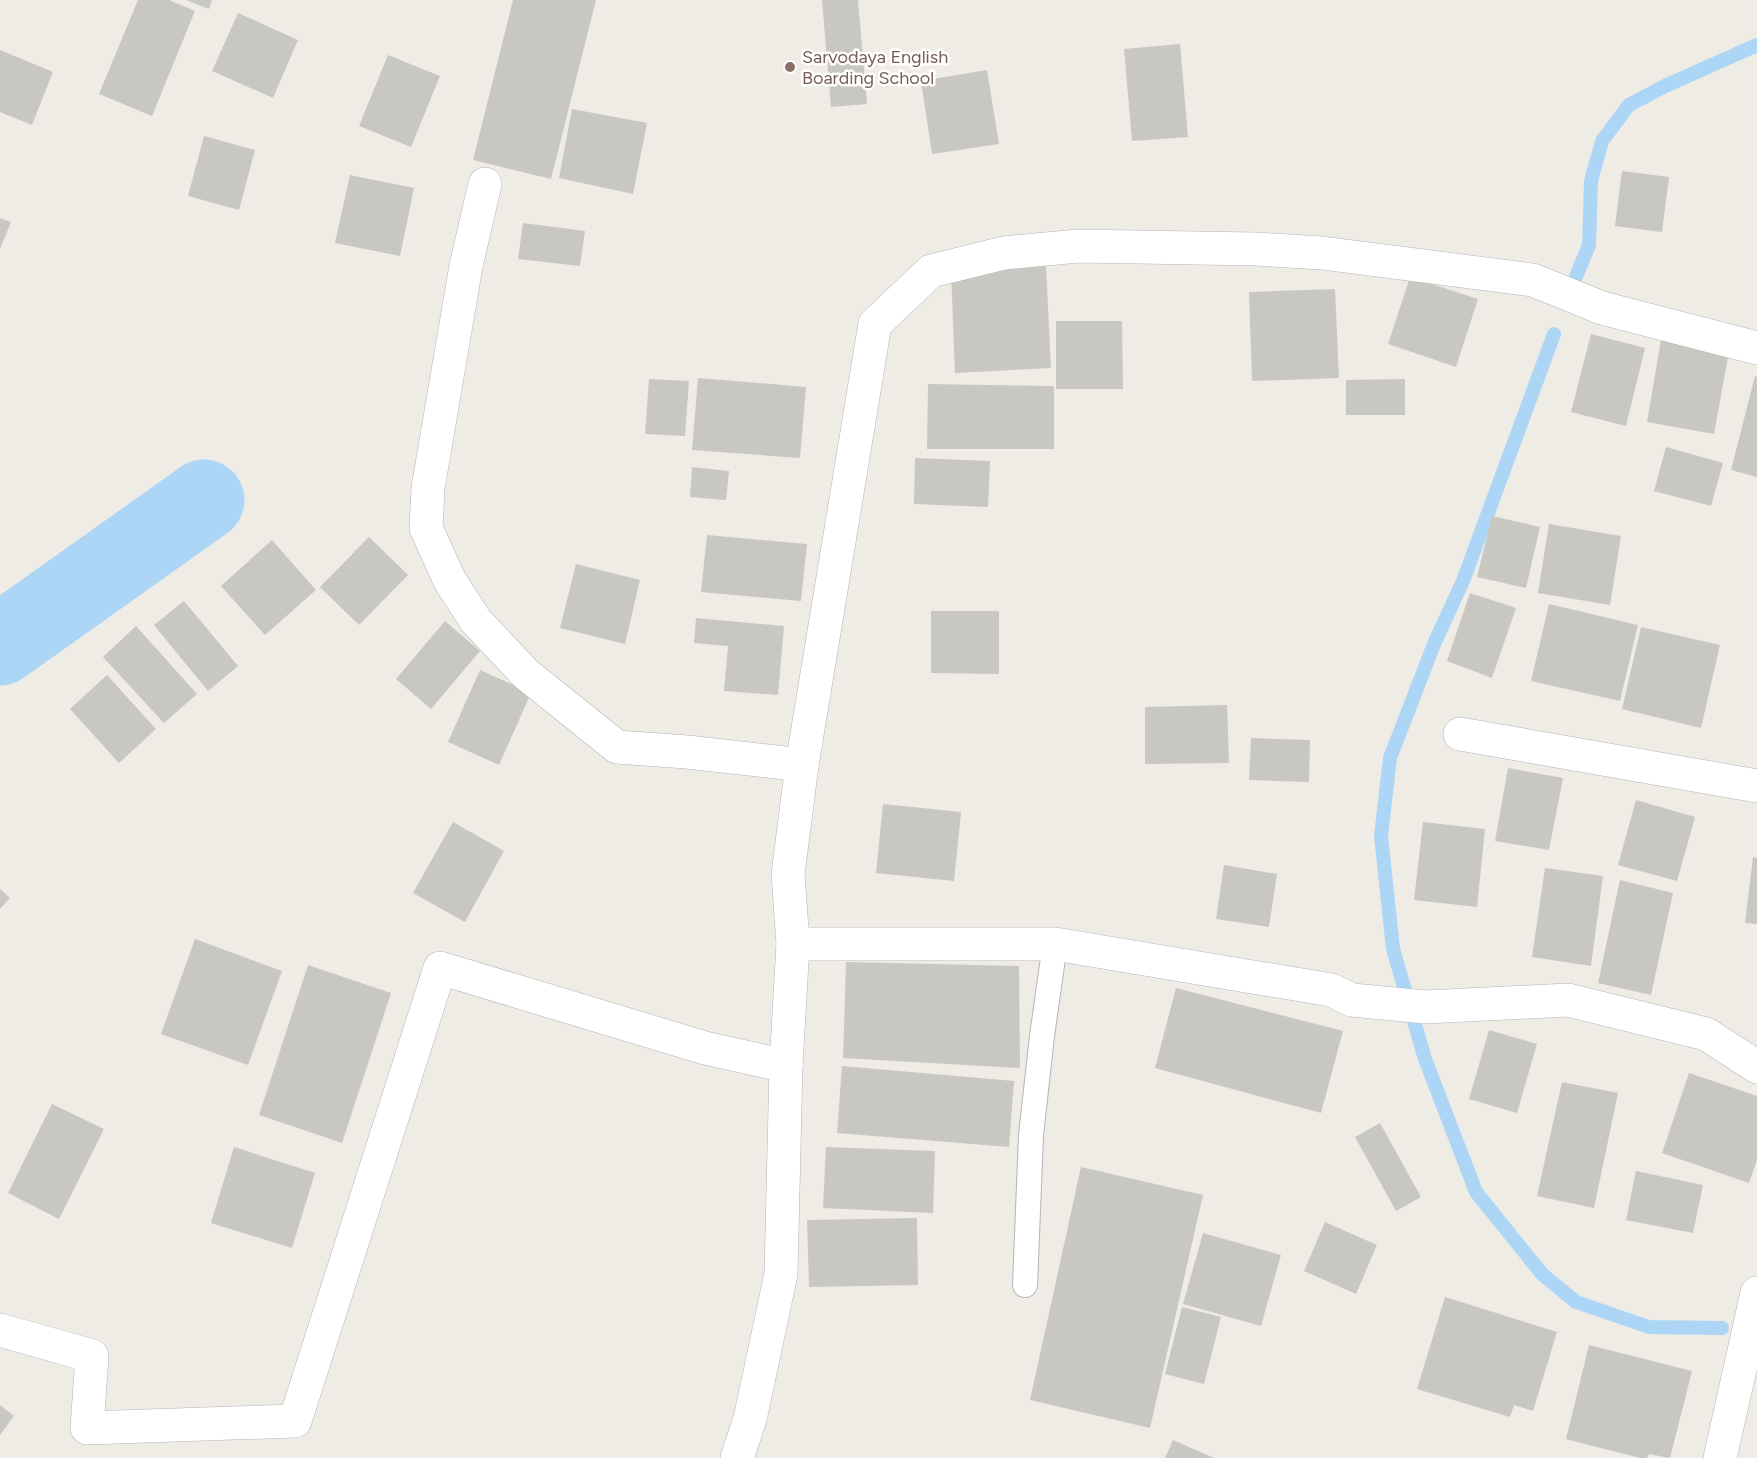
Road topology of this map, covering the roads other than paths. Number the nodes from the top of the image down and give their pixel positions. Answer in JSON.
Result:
{"nodes":[{"id":1,"x":485,"y":184,"type":"dead end"},
{"id":2,"x":1757,"y":348,"type":"edge"},
{"id":3,"x":1460,"y":734,"type":"dead end"},
{"id":4,"x":802,"y":765,"type":"junction"},
{"id":5,"x":1757,"y":786,"type":"edge"},
{"id":6,"x":793,"y":944,"type":"junction"},
{"id":7,"x":1055,"y":944,"type":"junction"},
{"id":8,"x":786,"y":1066,"type":"junction"},
{"id":9,"x":1757,"y":1067,"type":"edge"},
{"id":10,"x":1025,"y":1285,"type":"dead end"},
{"id":11,"x":1757,"y":1293,"type":"edge"},
{"id":12,"x":0,"y":1330,"type":"edge"},
{"id":13,"x":737,"y":1458,"type":"edge"},
{"id":14,"x":1720,"y":1458,"type":"edge"}],
"edges":[{"from":1,"to":4,"type":"street"},
{"from":2,"to":4,"type":"street"},
{"from":3,"to":5,"type":"street"},
{"from":4,"to":6,"type":"street"},
{"from":6,"to":7,"type":"street"},
{"from":6,"to":8,"type":"street"},
{"from":7,"to":9,"type":"street"},
{"from":7,"to":10,"type":"lane"},
{"from":8,"to":12,"type":"street"},
{"from":8,"to":13,"type":"street"},
{"from":11,"to":14,"type":"street"}]}
